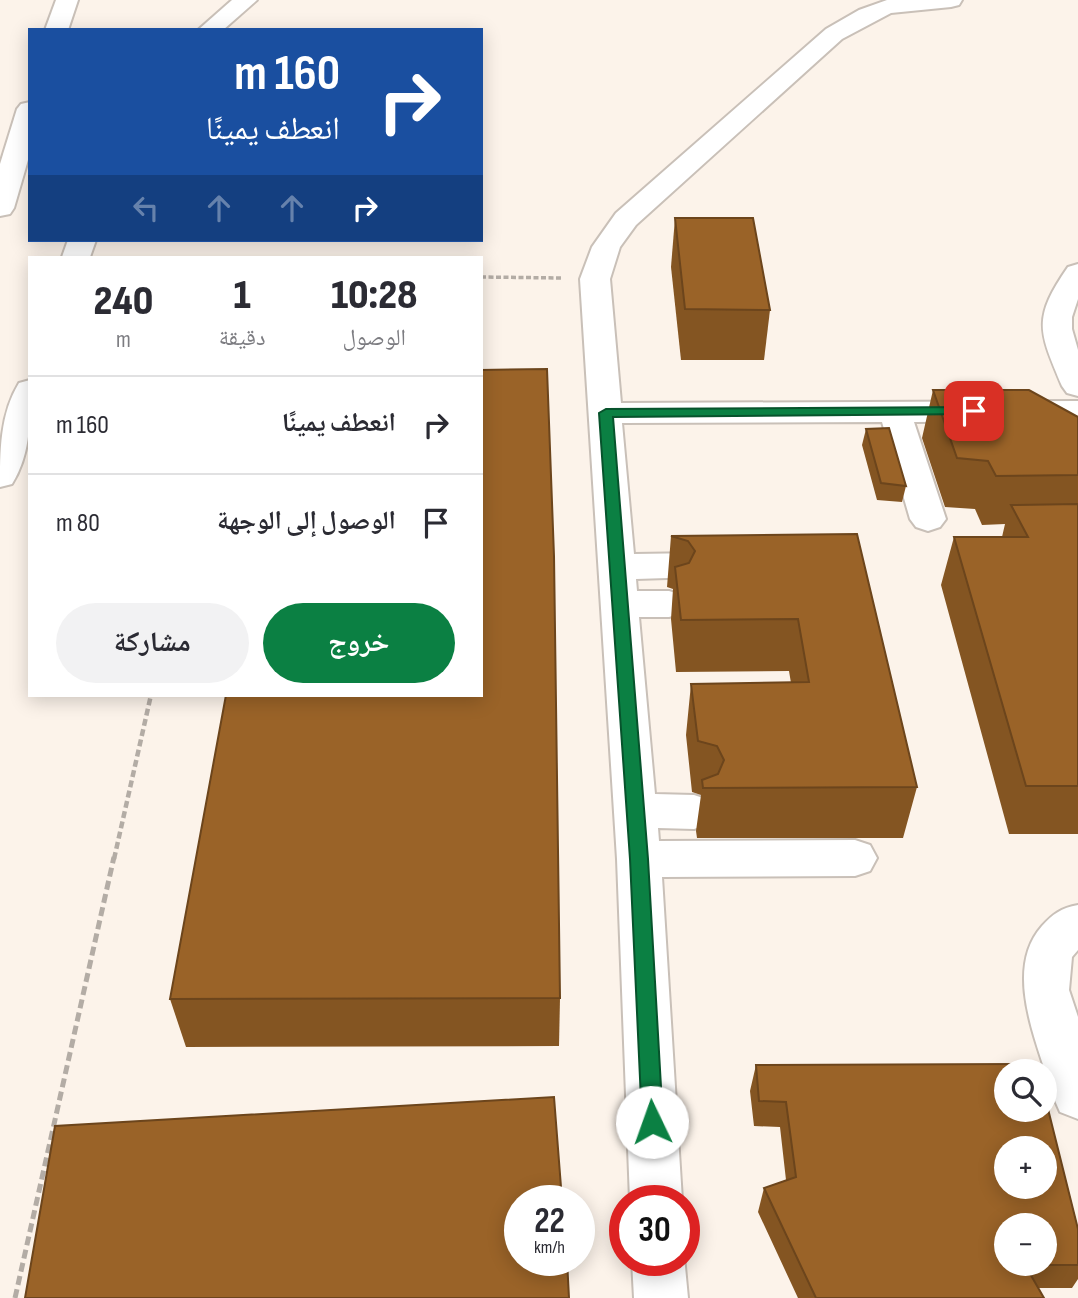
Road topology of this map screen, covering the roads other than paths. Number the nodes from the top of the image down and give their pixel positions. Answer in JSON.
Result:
{"nodes":[{"id":1,"x":66,"y":0,"type":"edge"},
{"id":2,"x":246,"y":0,"type":"edge"},
{"id":3,"x":874,"y":0,"type":"edge"},
{"id":4,"x":951,"y":0,"type":"edge"},
{"id":5,"x":57,"y":28,"type":"edge"},
{"id":6,"x":211,"y":28,"type":"edge"},
{"id":7,"x":834,"y":34,"type":"junction"},
{"id":8,"x":28,"y":116,"type":"edge"},
{"id":9,"x":0,"y":208,"type":"edge"},
{"id":10,"x":1078,"y":274,"type":"edge"},
{"id":11,"x":1067,"y":314,"type":"edge"},
{"id":12,"x":1078,"y":386,"type":"edge"},
{"id":13,"x":28,"y":396,"type":"edge"},
{"id":14,"x":1078,"y":411,"type":"edge"},
{"id":15,"x":895,"y":412,"type":"junction"},
{"id":16,"x":606,"y":413,"type":"junction"},
{"id":17,"x":0,"y":476,"type":"edge"},
{"id":18,"x":928,"y":519,"type":"dead end"},
{"id":19,"x":699,"y":565,"type":"edge"},
{"id":20,"x":618,"y":567,"type":"junction"},
{"id":21,"x":620,"y":604,"type":"junction"},
{"id":22,"x":669,"y":604,"type":"dead end"},
{"id":23,"x":636,"y":811,"type":"junction"},
{"id":24,"x":694,"y":813,"type":"dead end"},
{"id":25,"x":855,"y":858,"type":"dead end"},
{"id":26,"x":639,"y":859,"type":"junction"},
{"id":27,"x":1078,"y":924,"type":"edge"},
{"id":28,"x":1078,"y":1096,"type":"edge"},
{"id":29,"x":655,"y":1185,"type":"edge"},
{"id":30,"x":660,"y":1276,"type":"edge"},
{"id":31,"x":661,"y":1298,"type":"edge"}],
"edges":[{"from":1,"to":5,"type":"main road"},
{"from":2,"to":6,"type":"main road"},
{"from":3,"to":7,"type":"main road"},
{"from":4,"to":7,"type":"main road"},
{"from":7,"to":16,"type":"main road"},
{"from":8,"to":9,"type":"main road"},
{"from":10,"to":11,"type":"main road"},
{"from":11,"to":12,"type":"main road"},
{"from":13,"to":17,"type":"main road"},
{"from":14,"to":15,"type":"main road"},
{"from":15,"to":16,"type":"main road"},
{"from":15,"to":18,"type":"main road"},
{"from":16,"to":20,"type":"main road"},
{"from":19,"to":20,"type":"main road"},
{"from":20,"to":21,"type":"main road"},
{"from":21,"to":22,"type":"main road"},
{"from":21,"to":23,"type":"main road"},
{"from":23,"to":24,"type":"main road"},
{"from":23,"to":26,"type":"main road"},
{"from":25,"to":26,"type":"main road"},
{"from":26,"to":29,"type":"main road"},
{"from":27,"to":28,"type":"main road"},
{"from":30,"to":31,"type":"main road"}]}
